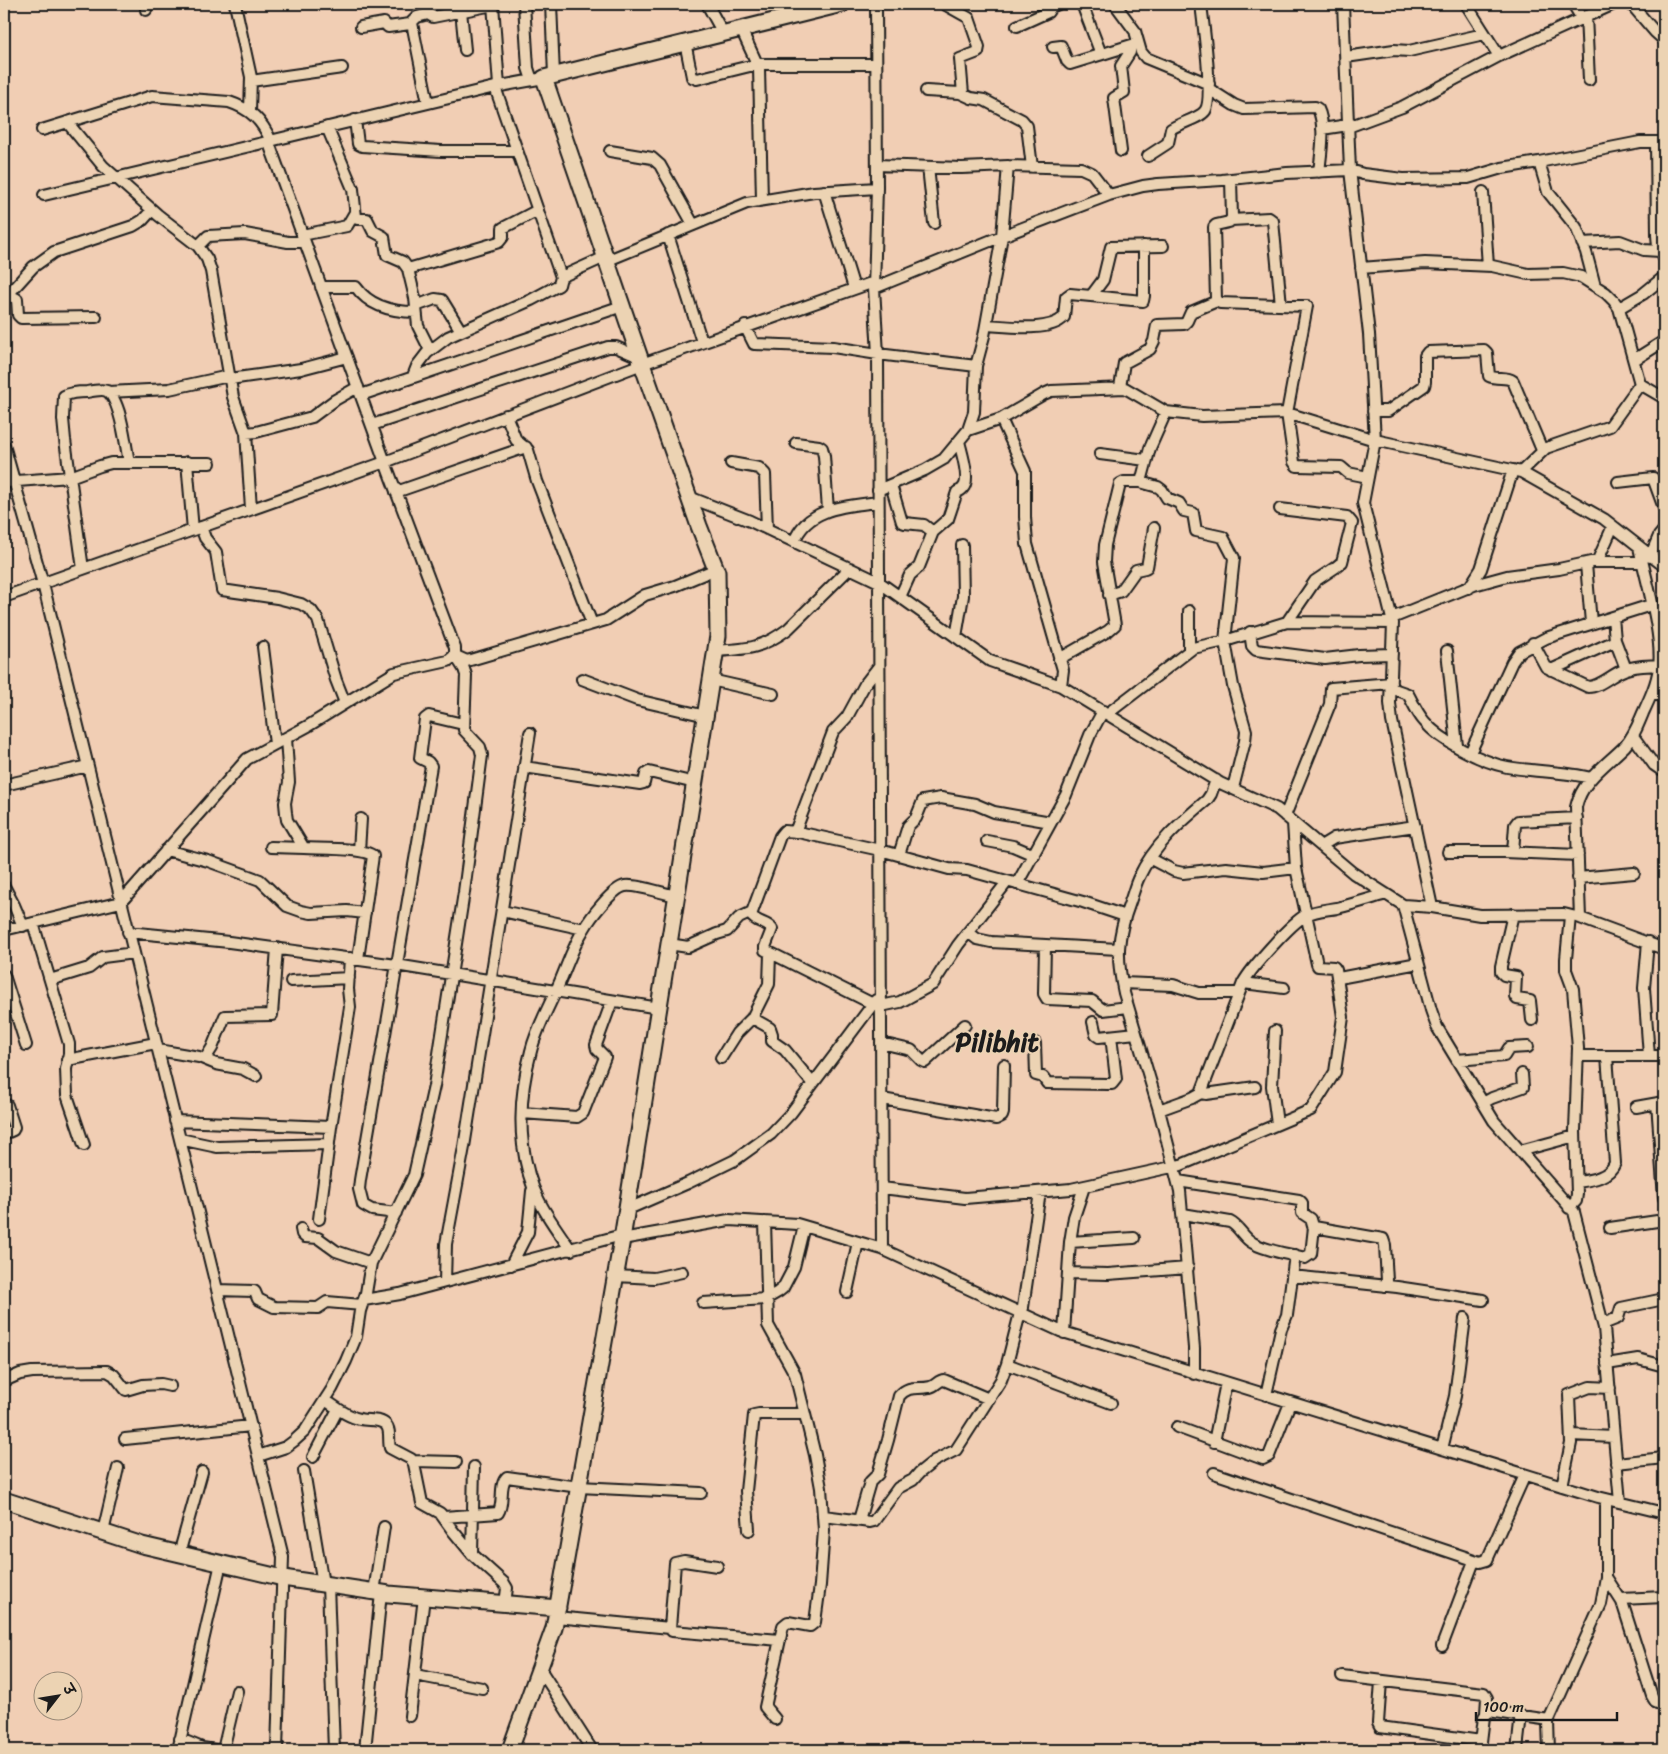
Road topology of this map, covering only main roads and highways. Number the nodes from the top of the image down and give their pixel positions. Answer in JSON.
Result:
{"nodes":[{"id":1,"x":842,"y":4,"type":"edge"},
{"id":2,"x":4,"y":1500,"type":"edge"},
{"id":3,"x":557,"y":1613,"type":"junction"},
{"id":4,"x":510,"y":1750,"type":"edge"}],
"edges":[{"from":1,"to":3,"type":"main road"},
{"from":2,"to":3,"type":"main road"},
{"from":3,"to":4,"type":"main road"}]}
